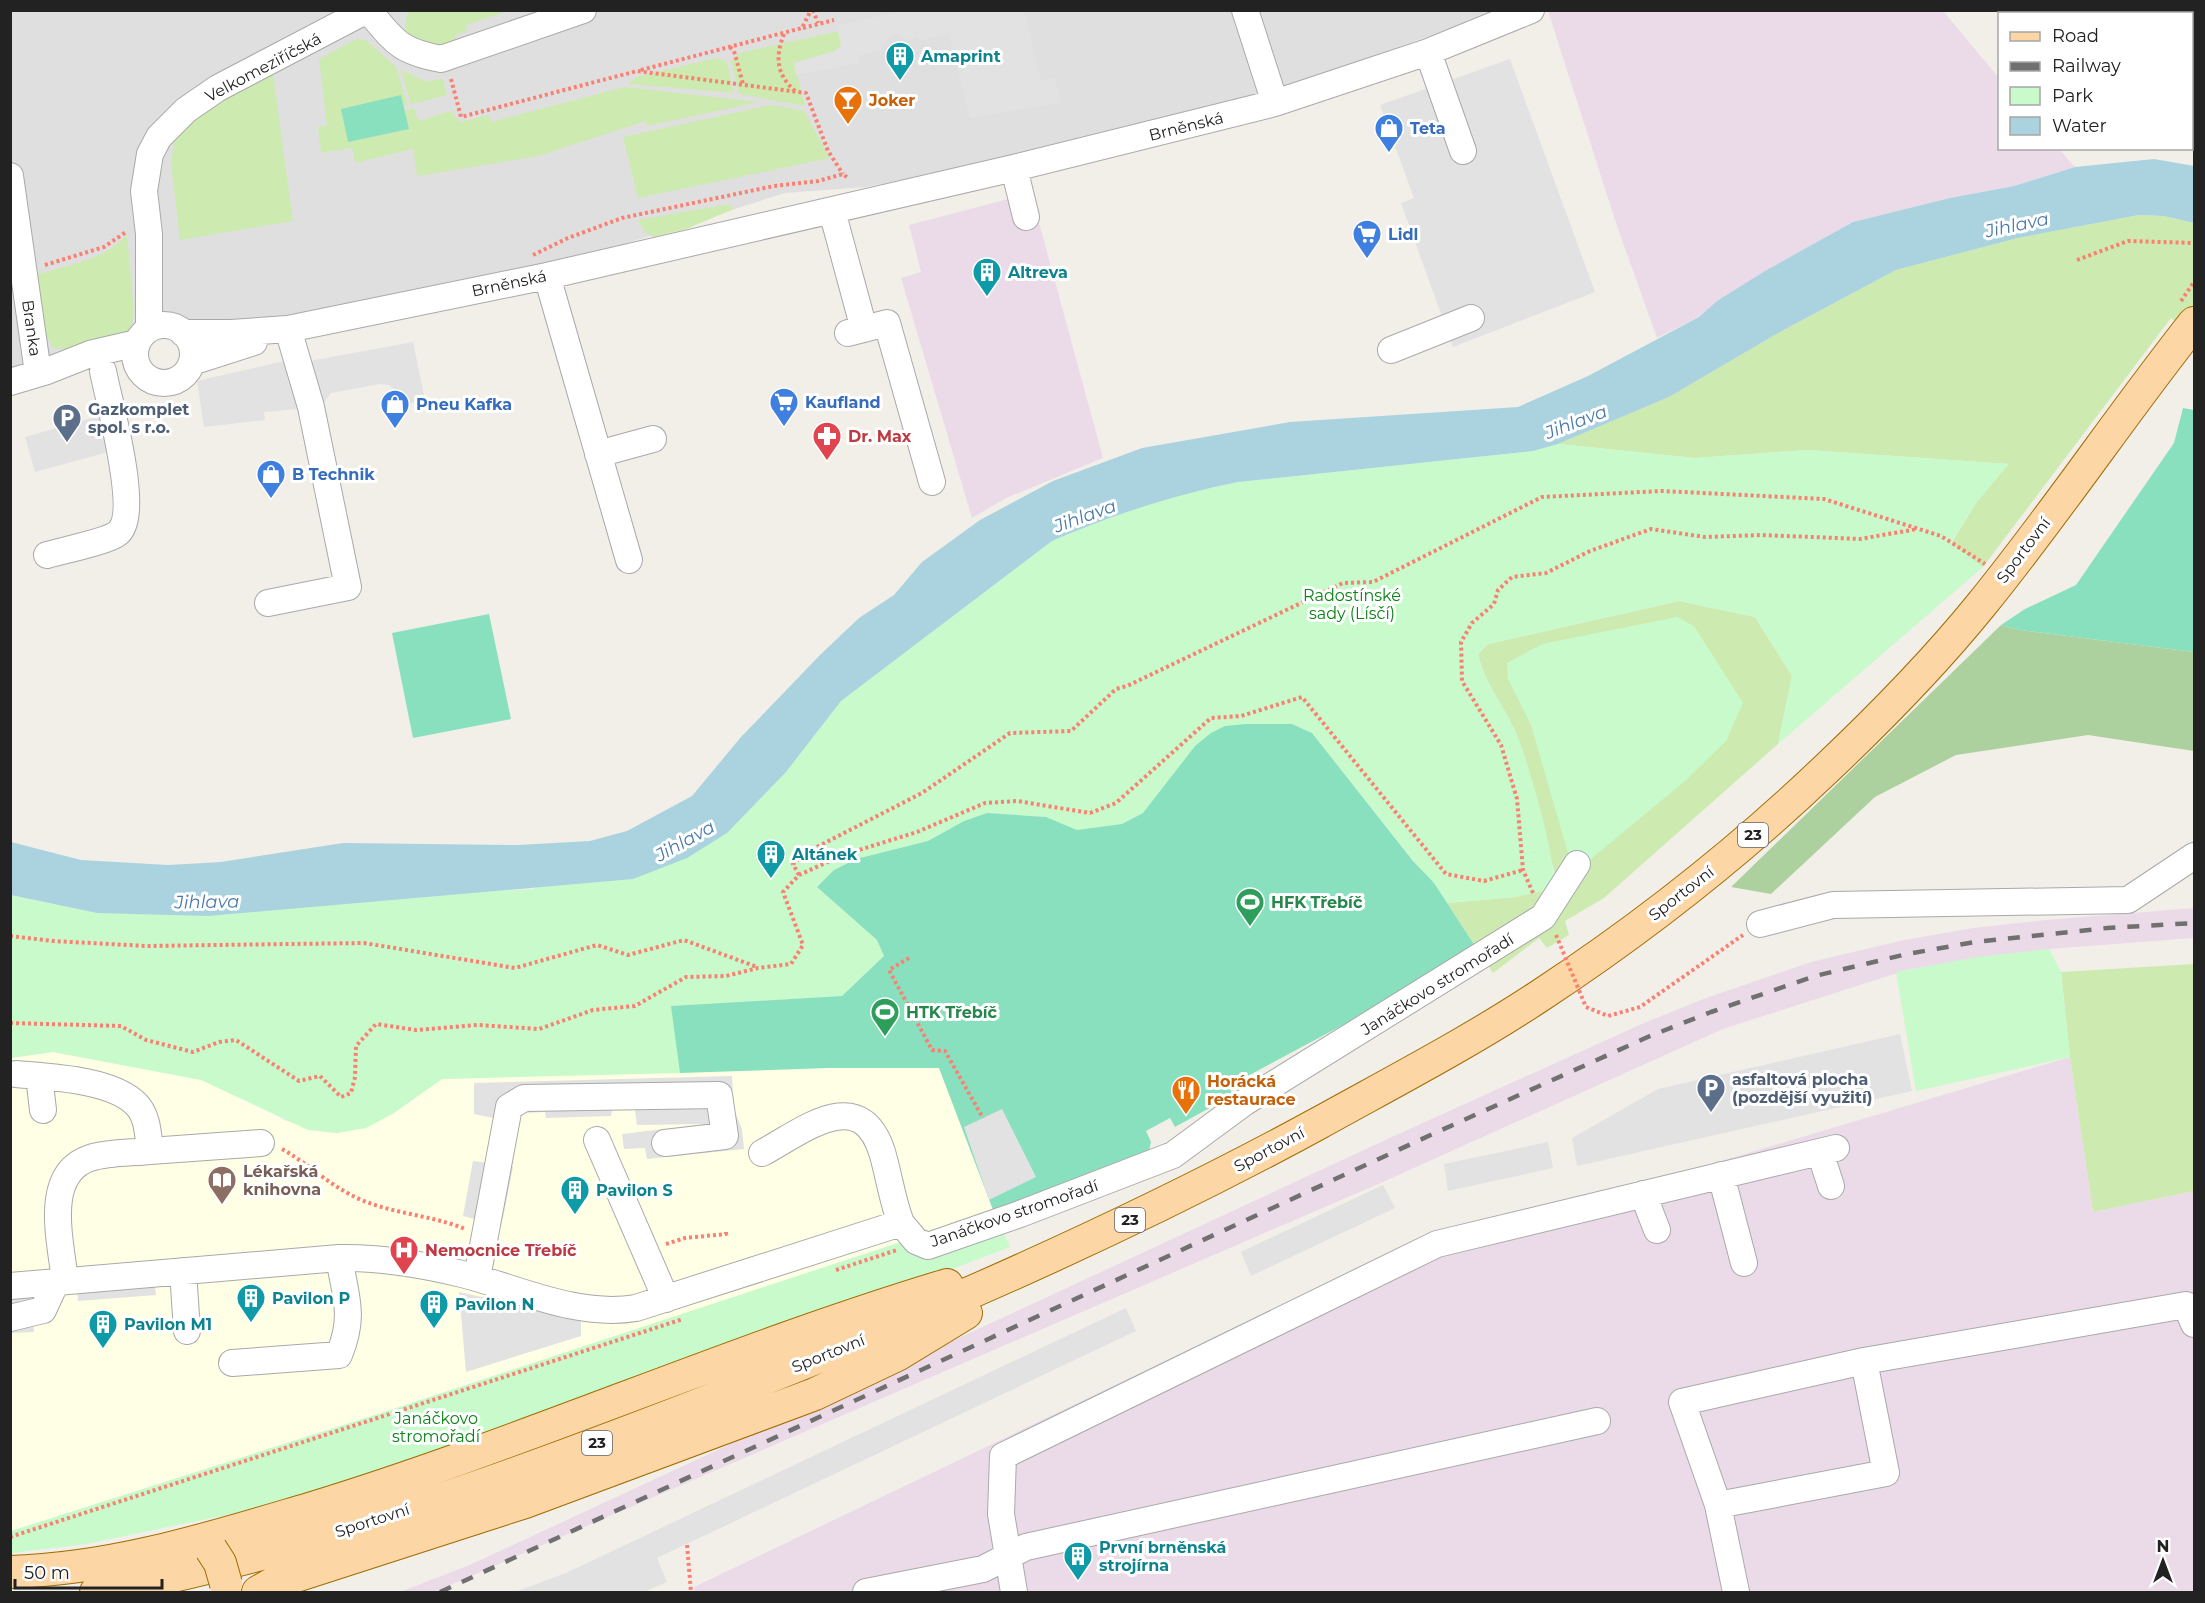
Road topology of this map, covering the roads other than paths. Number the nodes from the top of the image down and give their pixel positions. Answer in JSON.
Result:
{"nodes":[{"id":1,"x":368,"y":10,"type":"edge"},
{"id":2,"x":583,"y":10,"type":"edge"},
{"id":3,"x":1245,"y":10,"type":"edge"},
{"id":4,"x":1531,"y":10,"type":"edge"},
{"id":5,"x":1428,"y":52,"type":"junction"},
{"id":6,"x":1275,"y":103,"type":"junction"},
{"id":7,"x":1463,"y":151,"type":"dead end"},
{"id":8,"x":1014,"y":168,"type":"junction"},
{"id":9,"x":10,"y":176,"type":"edge"},
{"id":10,"x":832,"y":211,"type":"junction"},
{"id":11,"x":1026,"y":217,"type":"dead end"},
{"id":12,"x":547,"y":276,"type":"junction"},
{"id":13,"x":21,"y":284,"type":"edge"},
{"id":14,"x":1470,"y":318,"type":"dead end"},
{"id":15,"x":288,"y":329,"type":"junction"},
{"id":16,"x":2193,"y":329,"type":"edge"},
{"id":17,"x":160,"y":333,"type":"junction"},
{"id":18,"x":1392,"y":350,"type":"dead end"},
{"id":19,"x":192,"y":362,"type":"junction"},
{"id":20,"x":104,"y":371,"type":"junction"},
{"id":21,"x":43,"y":372,"type":"junction"},
{"id":22,"x":142,"y":372,"type":"junction"},
{"id":23,"x":10,"y":382,"type":"edge"},
{"id":24,"x":653,"y":439,"type":"dead end"},
{"id":25,"x":598,"y":454,"type":"junction"},
{"id":26,"x":932,"y":482,"type":"dead end"},
{"id":27,"x":47,"y":555,"type":"dead end"},
{"id":28,"x":629,"y":560,"type":"dead end"},
{"id":29,"x":268,"y":603,"type":"dead end"},
{"id":30,"x":2194,"y":856,"type":"edge"},
{"id":31,"x":1577,"y":864,"type":"dead end"},
{"id":32,"x":1760,"y":924,"type":"road end"},
{"id":33,"x":43,"y":1110,"type":"dead end"},
{"id":34,"x":597,"y":1140,"type":"dead end"},
{"id":35,"x":261,"y":1143,"type":"road end"},
{"id":36,"x":665,"y":1143,"type":"dead end"},
{"id":37,"x":150,"y":1151,"type":"junction"},
{"id":38,"x":762,"y":1153,"type":"dead end"},
{"id":39,"x":1163,"y":1160,"type":"junction"},
{"id":40,"x":1721,"y":1175,"type":"junction"},
{"id":41,"x":1832,"y":1186,"type":"dead end"},
{"id":42,"x":1643,"y":1194,"type":"junction"},
{"id":43,"x":1180,"y":1195,"type":"junction"},
{"id":44,"x":901,"y":1223,"type":"junction"},
{"id":45,"x":1657,"y":1230,"type":"dead end"},
{"id":46,"x":1080,"y":1245,"type":"junction"},
{"id":47,"x":339,"y":1258,"type":"junction"},
{"id":48,"x":1744,"y":1263,"type":"dead end"},
{"id":49,"x":183,"y":1271,"type":"junction"},
{"id":50,"x":477,"y":1278,"type":"junction"},
{"id":51,"x":61,"y":1281,"type":"junction"},
{"id":52,"x":10,"y":1286,"type":"edge"},
{"id":53,"x":666,"y":1299,"type":"junction"},
{"id":54,"x":10,"y":1318,"type":"edge"},
{"id":55,"x":2194,"y":1324,"type":"edge"},
{"id":56,"x":187,"y":1331,"type":"dead end"},
{"id":57,"x":1864,"y":1361,"type":"junction"},
{"id":58,"x":232,"y":1362,"type":"dead end"},
{"id":59,"x":1597,"y":1421,"type":"dead end"},
{"id":60,"x":1718,"y":1505,"type":"junction"},
{"id":61,"x":206,"y":1547,"type":"junction"},
{"id":62,"x":1006,"y":1556,"type":"junction"},
{"id":63,"x":10,"y":1572,"type":"edge"},
{"id":64,"x":218,"y":1589,"type":"edge"},
{"id":65,"x":904,"y":1589,"type":"edge"},
{"id":66,"x":96,"y":1593,"type":"edge"},
{"id":67,"x":258,"y":1593,"type":"edge"},
{"id":68,"x":866,"y":1593,"type":"edge"},
{"id":69,"x":1014,"y":1593,"type":"edge"},
{"id":70,"x":1736,"y":1593,"type":"edge"}],
"edges":[{"from":1,"to":2,"type":"street"},
{"from":1,"to":17,"type":"street","name":"Velkomeziříčská"},
{"from":3,"to":6,"type":"street"},
{"from":4,"to":5,"type":"street","name":"Brněnská"},
{"from":5,"to":6,"type":"street","name":"Brněnská"},
{"from":5,"to":7,"type":"street"},
{"from":6,"to":8,"type":"street","name":"Brněnská"},
{"from":8,"to":10,"type":"street","name":"Brněnská"},
{"from":8,"to":11,"type":"street"},
{"from":9,"to":13,"type":"street","name":"Branka"},
{"from":10,"to":12,"type":"street","name":"Brněnská"},
{"from":10,"to":26,"type":"street"},
{"from":12,"to":15,"type":"street","name":"Brněnská"},
{"from":12,"to":25,"type":"street"},
{"from":13,"to":21,"type":"street","name":"Branka"},
{"from":14,"to":18,"type":"street"},
{"from":15,"to":17,"type":"street","name":"Brněnská"},
{"from":15,"to":19,"type":"street"},
{"from":15,"to":29,"type":"street"},
{"from":16,"to":43,"type":"main road","name":"Sportovní","number":"23"},
{"from":17,"to":19,"type":"street"},
{"from":17,"to":21,"type":"street","name":"Brněnská"},
{"from":17,"to":22,"type":"street"},
{"from":19,"to":22,"type":"street"},
{"from":20,"to":21,"type":"street"},
{"from":20,"to":22,"type":"street"},
{"from":20,"to":27,"type":"street"},
{"from":21,"to":23,"type":"street","name":"Brněnská"},
{"from":24,"to":25,"type":"street"},
{"from":25,"to":28,"type":"street"},
{"from":30,"to":32,"type":"street"},
{"from":31,"to":39,"type":"street","name":"Janáčkovo stromořadí"},
{"from":33,"to":37,"type":"street"},
{"from":34,"to":53,"type":"street"},
{"from":35,"to":37,"type":"street"},
{"from":36,"to":50,"type":"street"},
{"from":37,"to":51,"type":"street"},
{"from":38,"to":44,"type":"street"},
{"from":39,"to":43,"type":"street"},
{"from":39,"to":44,"type":"street","name":"Janáčkovo stromořadí"},
{"from":40,"to":41,"type":"street"},
{"from":40,"to":42,"type":"street"},
{"from":40,"to":48,"type":"street"},
{"from":42,"to":45,"type":"street"},
{"from":42,"to":62,"type":"street"},
{"from":43,"to":46,"type":"main road","name":"Sportovní","number":"23"},
{"from":44,"to":53,"type":"street"},
{"from":46,"to":61,"type":"main road"},
{"from":46,"to":66,"type":"main road","name":"Sportovní","number":"23"},
{"from":46,"to":67,"type":"main road"},
{"from":47,"to":49,"type":"street"},
{"from":47,"to":50,"type":"street"},
{"from":47,"to":58,"type":"street"},
{"from":49,"to":51,"type":"street"},
{"from":49,"to":56,"type":"street"},
{"from":50,"to":53,"type":"street"},
{"from":51,"to":52,"type":"street"},
{"from":51,"to":54,"type":"street"},
{"from":55,"to":57,"type":"street"},
{"from":57,"to":60,"type":"street"},
{"from":57,"to":60,"type":"street"},
{"from":59,"to":62,"type":"street"},
{"from":60,"to":70,"type":"street"},
{"from":61,"to":63,"type":"main road"},
{"from":61,"to":64,"type":"main road"},
{"from":62,"to":65,"type":"street"},
{"from":62,"to":69,"type":"street"},
{"from":65,"to":68,"type":"street"}]}
